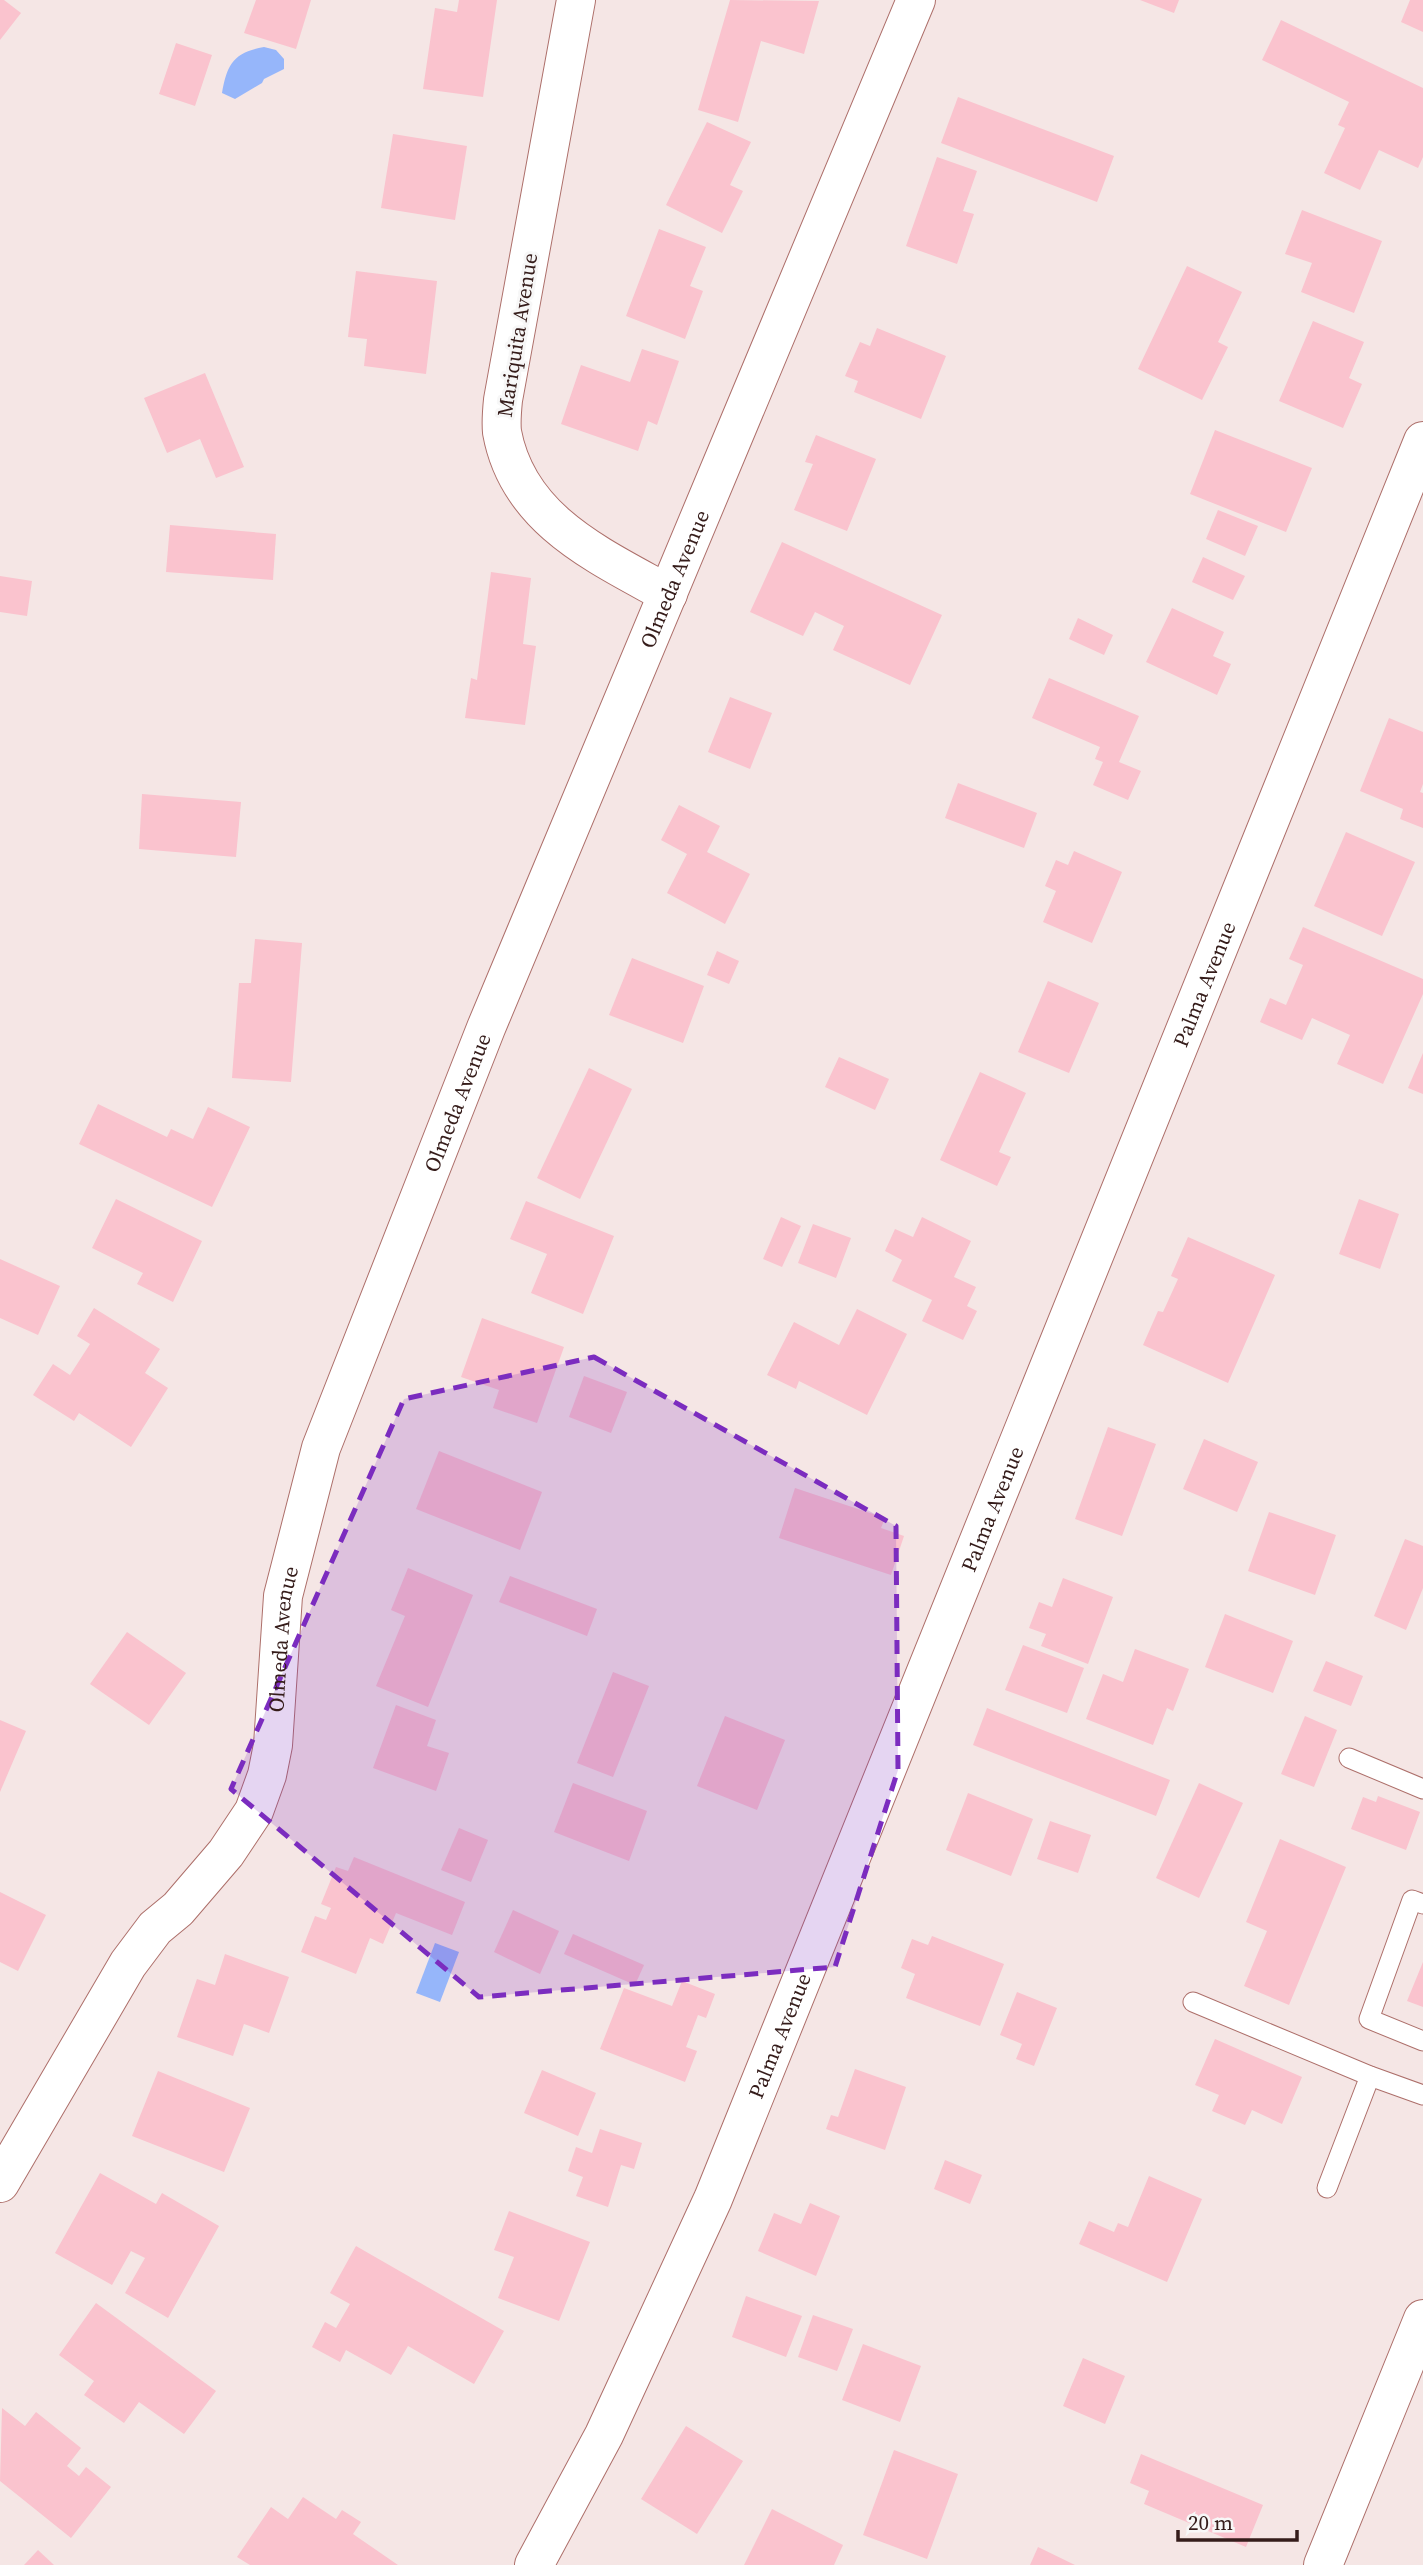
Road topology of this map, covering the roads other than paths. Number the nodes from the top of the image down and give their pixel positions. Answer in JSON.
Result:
{"nodes":[{"id":1,"x":576,"y":0,"type":"edge"},
{"id":2,"x":916,"y":0,"type":"edge"},
{"id":3,"x":1423,"y":441,"type":"edge"},
{"id":4,"x":668,"y":594,"type":"junction"},
{"id":5,"x":1349,"y":1759,"type":"dead end"},
{"id":6,"x":1423,"y":1789,"type":"edge"},
{"id":7,"x":1423,"y":1904,"type":"edge"},
{"id":8,"x":1194,"y":2002,"type":"dead end"},
{"id":9,"x":1423,"y":2041,"type":"edge"},
{"id":10,"x":1370,"y":2076,"type":"junction"},
{"id":11,"x":1423,"y":2095,"type":"edge"},
{"id":12,"x":0,"y":2183,"type":"edge"},
{"id":13,"x":1327,"y":2188,"type":"dead end"},
{"id":14,"x":1423,"y":2319,"type":"edge"},
{"id":15,"x":534,"y":2565,"type":"edge"},
{"id":16,"x":1323,"y":2565,"type":"edge"}],
"edges":[{"from":1,"to":4,"type":"street","name":"Mariquita Avenue"},
{"from":2,"to":4,"type":"street","name":"Olmeda Avenue"},
{"from":3,"to":15,"type":"street","name":"Palma Avenue"},
{"from":4,"to":12,"type":"street","name":"Olmeda Avenue"},
{"from":5,"to":6,"type":"lane"},
{"from":7,"to":9,"type":"lane"},
{"from":8,"to":10,"type":"lane"},
{"from":10,"to":11,"type":"lane"},
{"from":10,"to":13,"type":"lane"},
{"from":14,"to":16,"type":"street"}]}
